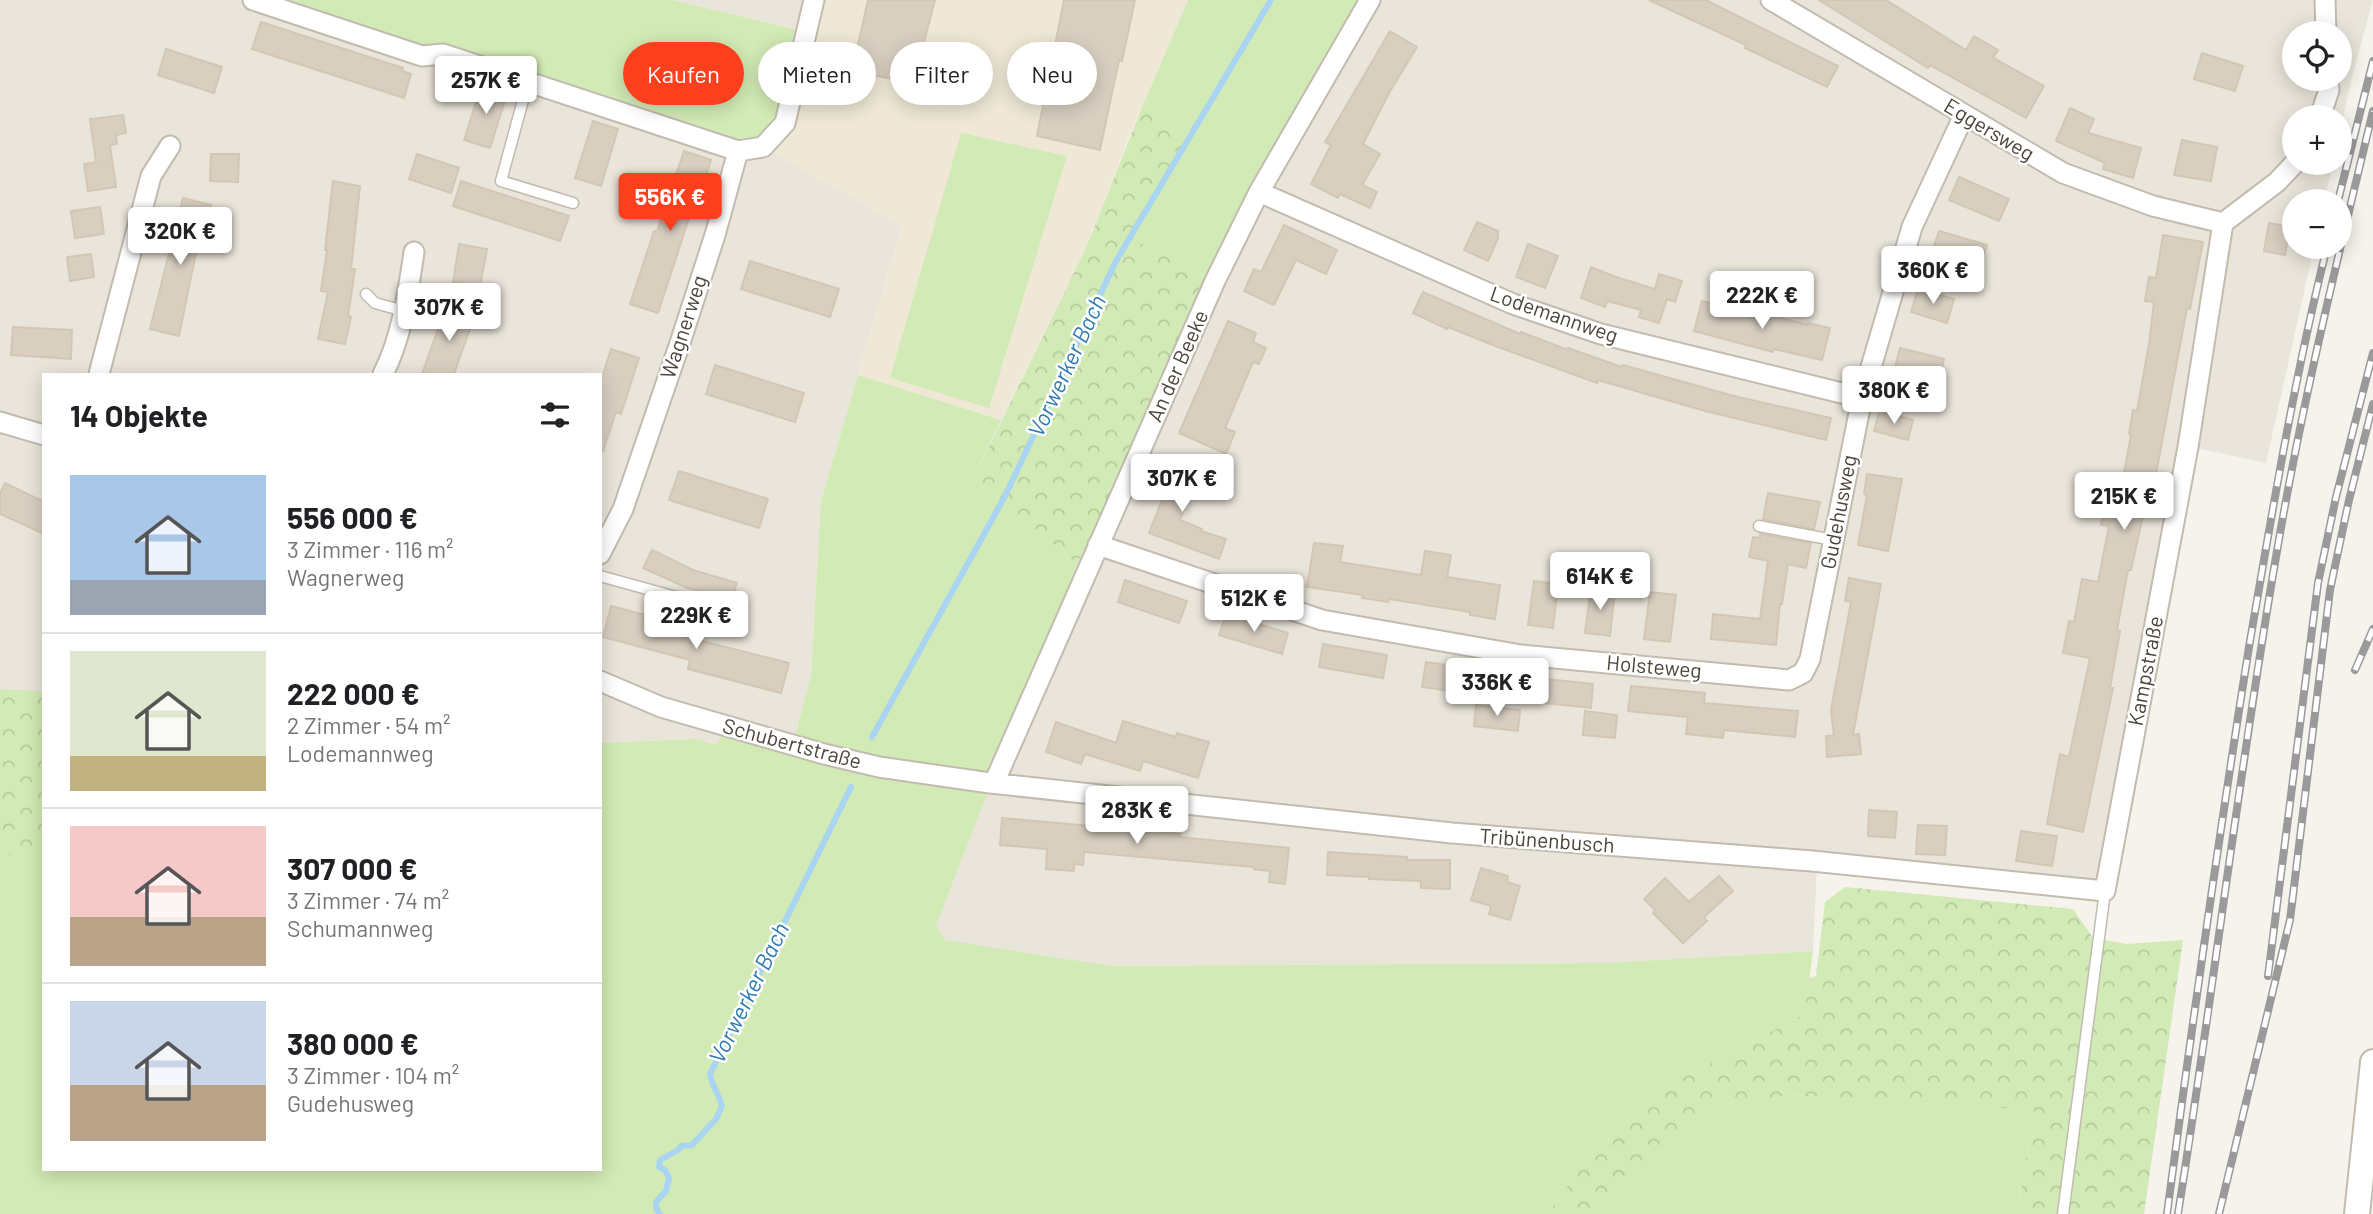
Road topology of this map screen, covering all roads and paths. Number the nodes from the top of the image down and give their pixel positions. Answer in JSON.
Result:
{"nodes":[{"id":1,"x":253,"y":0,"type":"edge"},
{"id":2,"x":814,"y":0,"type":"edge"},
{"id":3,"x":1370,"y":0,"type":"edge"},
{"id":4,"x":1771,"y":0,"type":"edge"},
{"id":5,"x":2325,"y":0,"type":"edge"},
{"id":6,"x":2326,"y":21,"type":"edge"},
{"id":7,"x":528,"y":82,"type":"junction"},
{"id":8,"x":1964,"y":115,"type":"junction"},
{"id":9,"x":170,"y":145,"type":"dead end"},
{"id":10,"x":737,"y":151,"type":"junction"},
{"id":11,"x":2284,"y":175,"type":"edge"},
{"id":12,"x":1259,"y":192,"type":"junction"},
{"id":13,"x":573,"y":203,"type":"dead end"},
{"id":14,"x":2223,"y":223,"type":"junction"},
{"id":15,"x":414,"y":252,"type":"dead end"},
{"id":16,"x":366,"y":294,"type":"dead end"},
{"id":17,"x":404,"y":311,"type":"junction"},
{"id":18,"x":99,"y":373,"type":"edge"},
{"id":19,"x":384,"y":373,"type":"edge"},
{"id":20,"x":1862,"y":398,"type":"junction"},
{"id":21,"x":0,"y":422,"type":"edge"},
{"id":22,"x":42,"y":434,"type":"edge"},
{"id":23,"x":1759,"y":526,"type":"dead end"},
{"id":24,"x":1833,"y":540,"type":"junction"},
{"id":25,"x":1098,"y":545,"type":"junction"},
{"id":26,"x":602,"y":550,"type":"edge"},
{"id":27,"x":602,"y":577,"type":"edge"},
{"id":28,"x":711,"y":611,"type":"dead end"},
{"id":29,"x":1803,"y":673,"type":"joint"},
{"id":30,"x":602,"y":682,"type":"edge"},
{"id":31,"x":992,"y":783,"type":"junction"},
{"id":32,"x":2105,"y":891,"type":"junction"},
{"id":33,"x":2373,"y":1062,"type":"edge"},
{"id":34,"x":2369,"y":1156,"type":"edge"},
{"id":35,"x":2063,"y":1214,"type":"edge"},
{"id":36,"x":2357,"y":1214,"type":"edge"}],
"edges":[{"from":1,"to":7,"type":"street"},
{"from":2,"to":10,"type":"street"},
{"from":3,"to":12,"type":"street","name":"An der Beeke"},
{"from":4,"to":8,"type":"street","name":"Eggersweg"},
{"from":5,"to":6,"type":"street"},
{"from":7,"to":10,"type":"street"},
{"from":7,"to":13,"type":"lane"},
{"from":8,"to":14,"type":"street","name":"Eggersweg"},
{"from":8,"to":20,"type":"street","name":"Gudehusweg"},
{"from":9,"to":18,"type":"street"},
{"from":10,"to":26,"type":"street","name":"Wagnerweg"},
{"from":11,"to":14,"type":"street"},
{"from":12,"to":20,"type":"street","name":"Lodemannweg"},
{"from":12,"to":25,"type":"street","name":"An der Beeke"},
{"from":14,"to":32,"type":"street","name":"Kampstraße"},
{"from":15,"to":17,"type":"street"},
{"from":16,"to":17,"type":"lane"},
{"from":17,"to":19,"type":"street"},
{"from":20,"to":24,"type":"street","name":"Gudehusweg"},
{"from":21,"to":22,"type":"street"},
{"from":23,"to":24,"type":"lane"},
{"from":24,"to":29,"type":"street","name":"Gudehusweg"},
{"from":25,"to":29,"type":"street","name":"Holsteweg"},
{"from":25,"to":31,"type":"street","name":"An der Beeke"},
{"from":27,"to":28,"type":"lane"},
{"from":30,"to":31,"type":"street","name":"Schubertstraße"},
{"from":31,"to":32,"type":"street","name":"Tribünenbusch"},
{"from":32,"to":35,"type":"lane","name":"Kampstraße"},
{"from":33,"to":34,"type":"street"},
{"from":34,"to":36,"type":"street"}]}
